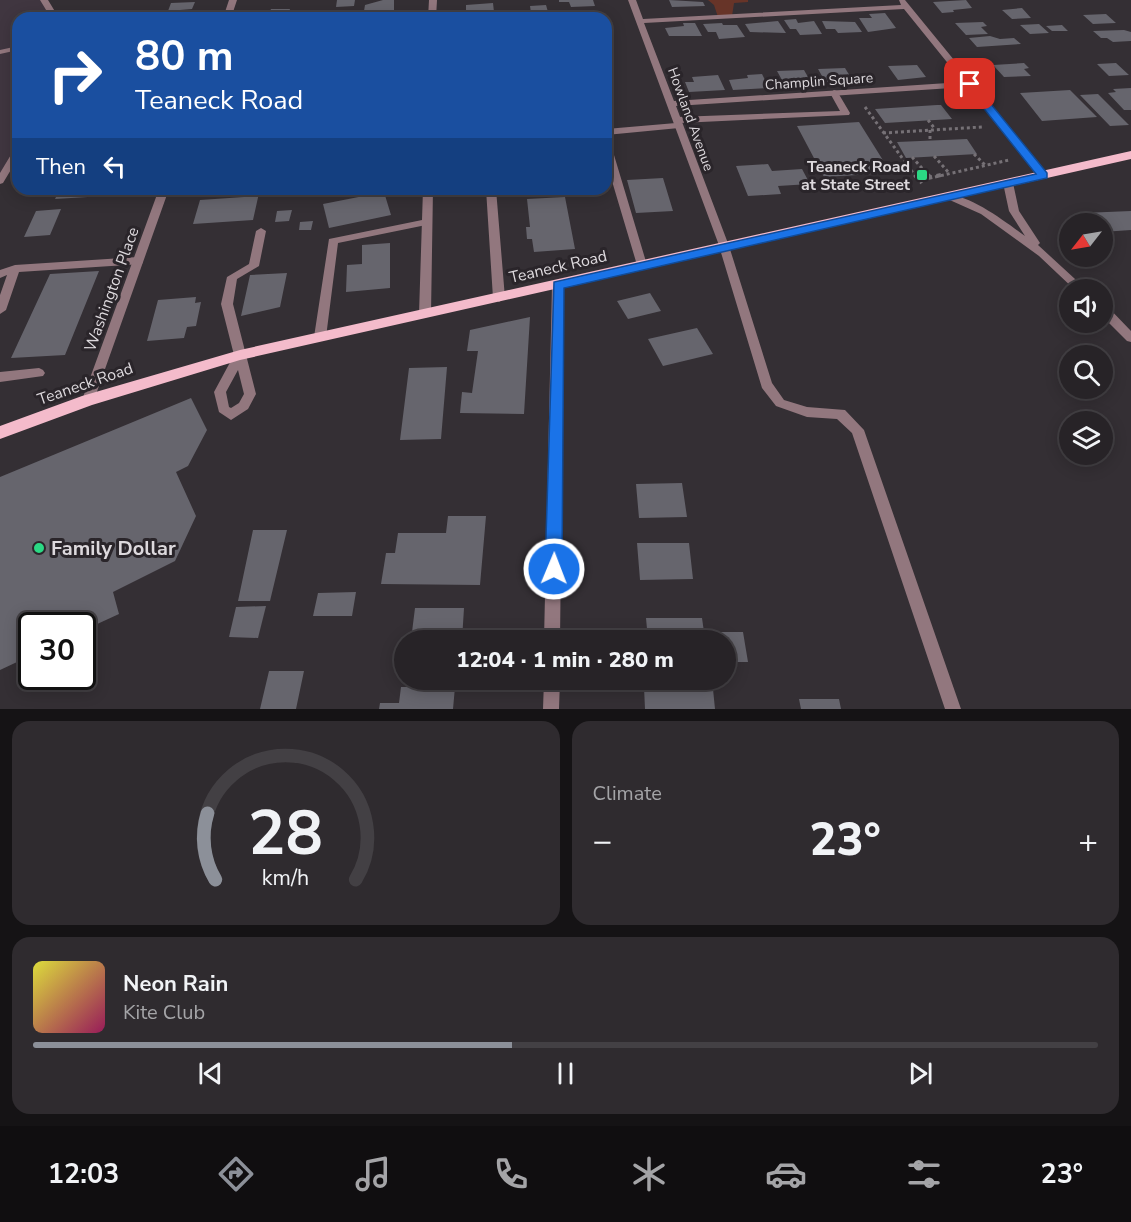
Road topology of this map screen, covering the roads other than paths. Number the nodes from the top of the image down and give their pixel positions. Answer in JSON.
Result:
{"nodes":[{"id":1,"x":632,"y":0,"type":"edge"},
{"id":2,"x":903,"y":4,"type":"edge"},
{"id":3,"x":640,"y":21,"type":"junction"},
{"id":4,"x":970,"y":84,"type":"junction"},
{"id":5,"x":834,"y":93,"type":"junction"},
{"id":6,"x":671,"y":104,"type":"junction"},
{"id":7,"x":678,"y":123,"type":"junction"},
{"id":8,"x":612,"y":131,"type":"edge"},
{"id":9,"x":1131,"y":155,"type":"edge"},
{"id":10,"x":12,"y":160,"type":"edge"},
{"id":11,"x":612,"y":165,"type":"edge"},
{"id":12,"x":1043,"y":175,"type":"junction"},
{"id":13,"x":0,"y":181,"type":"edge"},
{"id":14,"x":1008,"y":183,"type":"junction"},
{"id":15,"x":162,"y":195,"type":"edge"},
{"id":16,"x":428,"y":195,"type":"edge"},
{"id":17,"x":490,"y":195,"type":"edge"},
{"id":18,"x":943,"y":198,"type":"junction"},
{"id":19,"x":427,"y":222,"type":"junction"},
{"id":20,"x":261,"y":231,"type":"dead end"},
{"id":21,"x":724,"y":246,"type":"junction"},
{"id":22,"x":1043,"y":254,"type":"junction"},
{"id":23,"x":138,"y":261,"type":"junction"},
{"id":24,"x":642,"y":265,"type":"junction"},
{"id":25,"x":15,"y":269,"type":"junction"},
{"id":26,"x":0,"y":274,"type":"edge"},
{"id":27,"x":1070,"y":279,"type":"edge"},
{"id":28,"x":558,"y":285,"type":"junction"},
{"id":29,"x":499,"y":298,"type":"junction"},
{"id":30,"x":0,"y":310,"type":"edge"},
{"id":31,"x":425,"y":314,"type":"junction"},
{"id":32,"x":1113,"y":318,"type":"edge"},
{"id":33,"x":320,"y":337,"type":"junction"},
{"id":34,"x":1131,"y":338,"type":"edge"},
{"id":35,"x":240,"y":355,"type":"junction"},
{"id":36,"x":39,"y":373,"type":"dead end"},
{"id":37,"x":0,"y":377,"type":"edge"},
{"id":38,"x":88,"y":400,"type":"junction"},
{"id":39,"x":0,"y":433,"type":"edge"},
{"id":40,"x":552,"y":630,"type":"edge"},
{"id":41,"x":552,"y":690,"type":"edge"},
{"id":42,"x":551,"y":709,"type":"edge"},
{"id":43,"x":953,"y":709,"type":"edge"}],
"edges":[{"from":1,"to":3,"type":"street","name":"Howland Avenue"},
{"from":2,"to":3,"type":"street"},
{"from":2,"to":4,"type":"street"},
{"from":3,"to":6,"type":"street","name":"Howland Avenue"},
{"from":4,"to":5,"type":"street","name":"Champlin Square"},
{"from":4,"to":12,"type":"street"},
{"from":5,"to":6,"type":"street","name":"Champlin Square"},
{"from":5,"to":7,"type":"street"},
{"from":6,"to":7,"type":"street","name":"Howland Avenue"},
{"from":7,"to":8,"type":"street"},
{"from":7,"to":21,"type":"street","name":"Howland Avenue"},
{"from":9,"to":12,"type":"main road","name":"Teaneck Road"},
{"from":10,"to":13,"type":"street"},
{"from":11,"to":24,"type":"street"},
{"from":12,"to":14,"type":"main road","name":"Teaneck Road"},
{"from":14,"to":18,"type":"main road","name":"Teaneck Road"},
{"from":14,"to":22,"type":"street"},
{"from":15,"to":23,"type":"street","name":"Washington Place"},
{"from":16,"to":19,"type":"street"},
{"from":17,"to":29,"type":"street"},
{"from":18,"to":21,"type":"main road","name":"Teaneck Road"},
{"from":18,"to":22,"type":"street"},
{"from":19,"to":31,"type":"street"},
{"from":19,"to":33,"type":"street"},
{"from":20,"to":35,"type":"street"},
{"from":21,"to":24,"type":"main road","name":"Teaneck Road"},
{"from":21,"to":43,"type":"street","name":"Howland Avenue"},
{"from":22,"to":27,"type":"street"},
{"from":23,"to":25,"type":"street"},
{"from":23,"to":38,"type":"street","name":"Washington Place"},
{"from":24,"to":28,"type":"main road","name":"Teaneck Road"},
{"from":25,"to":26,"type":"street"},
{"from":25,"to":30,"type":"street"},
{"from":28,"to":29,"type":"main road","name":"Teaneck Road"},
{"from":28,"to":40,"type":"street"},
{"from":29,"to":31,"type":"main road","name":"Teaneck Road"},
{"from":31,"to":33,"type":"main road","name":"Teaneck Road"},
{"from":32,"to":34,"type":"street"},
{"from":33,"to":35,"type":"main road","name":"Teaneck Road"},
{"from":35,"to":38,"type":"main road","name":"Teaneck Road"},
{"from":36,"to":37,"type":"street"},
{"from":38,"to":39,"type":"main road","name":"Teaneck Road"},
{"from":41,"to":42,"type":"street"}]}
